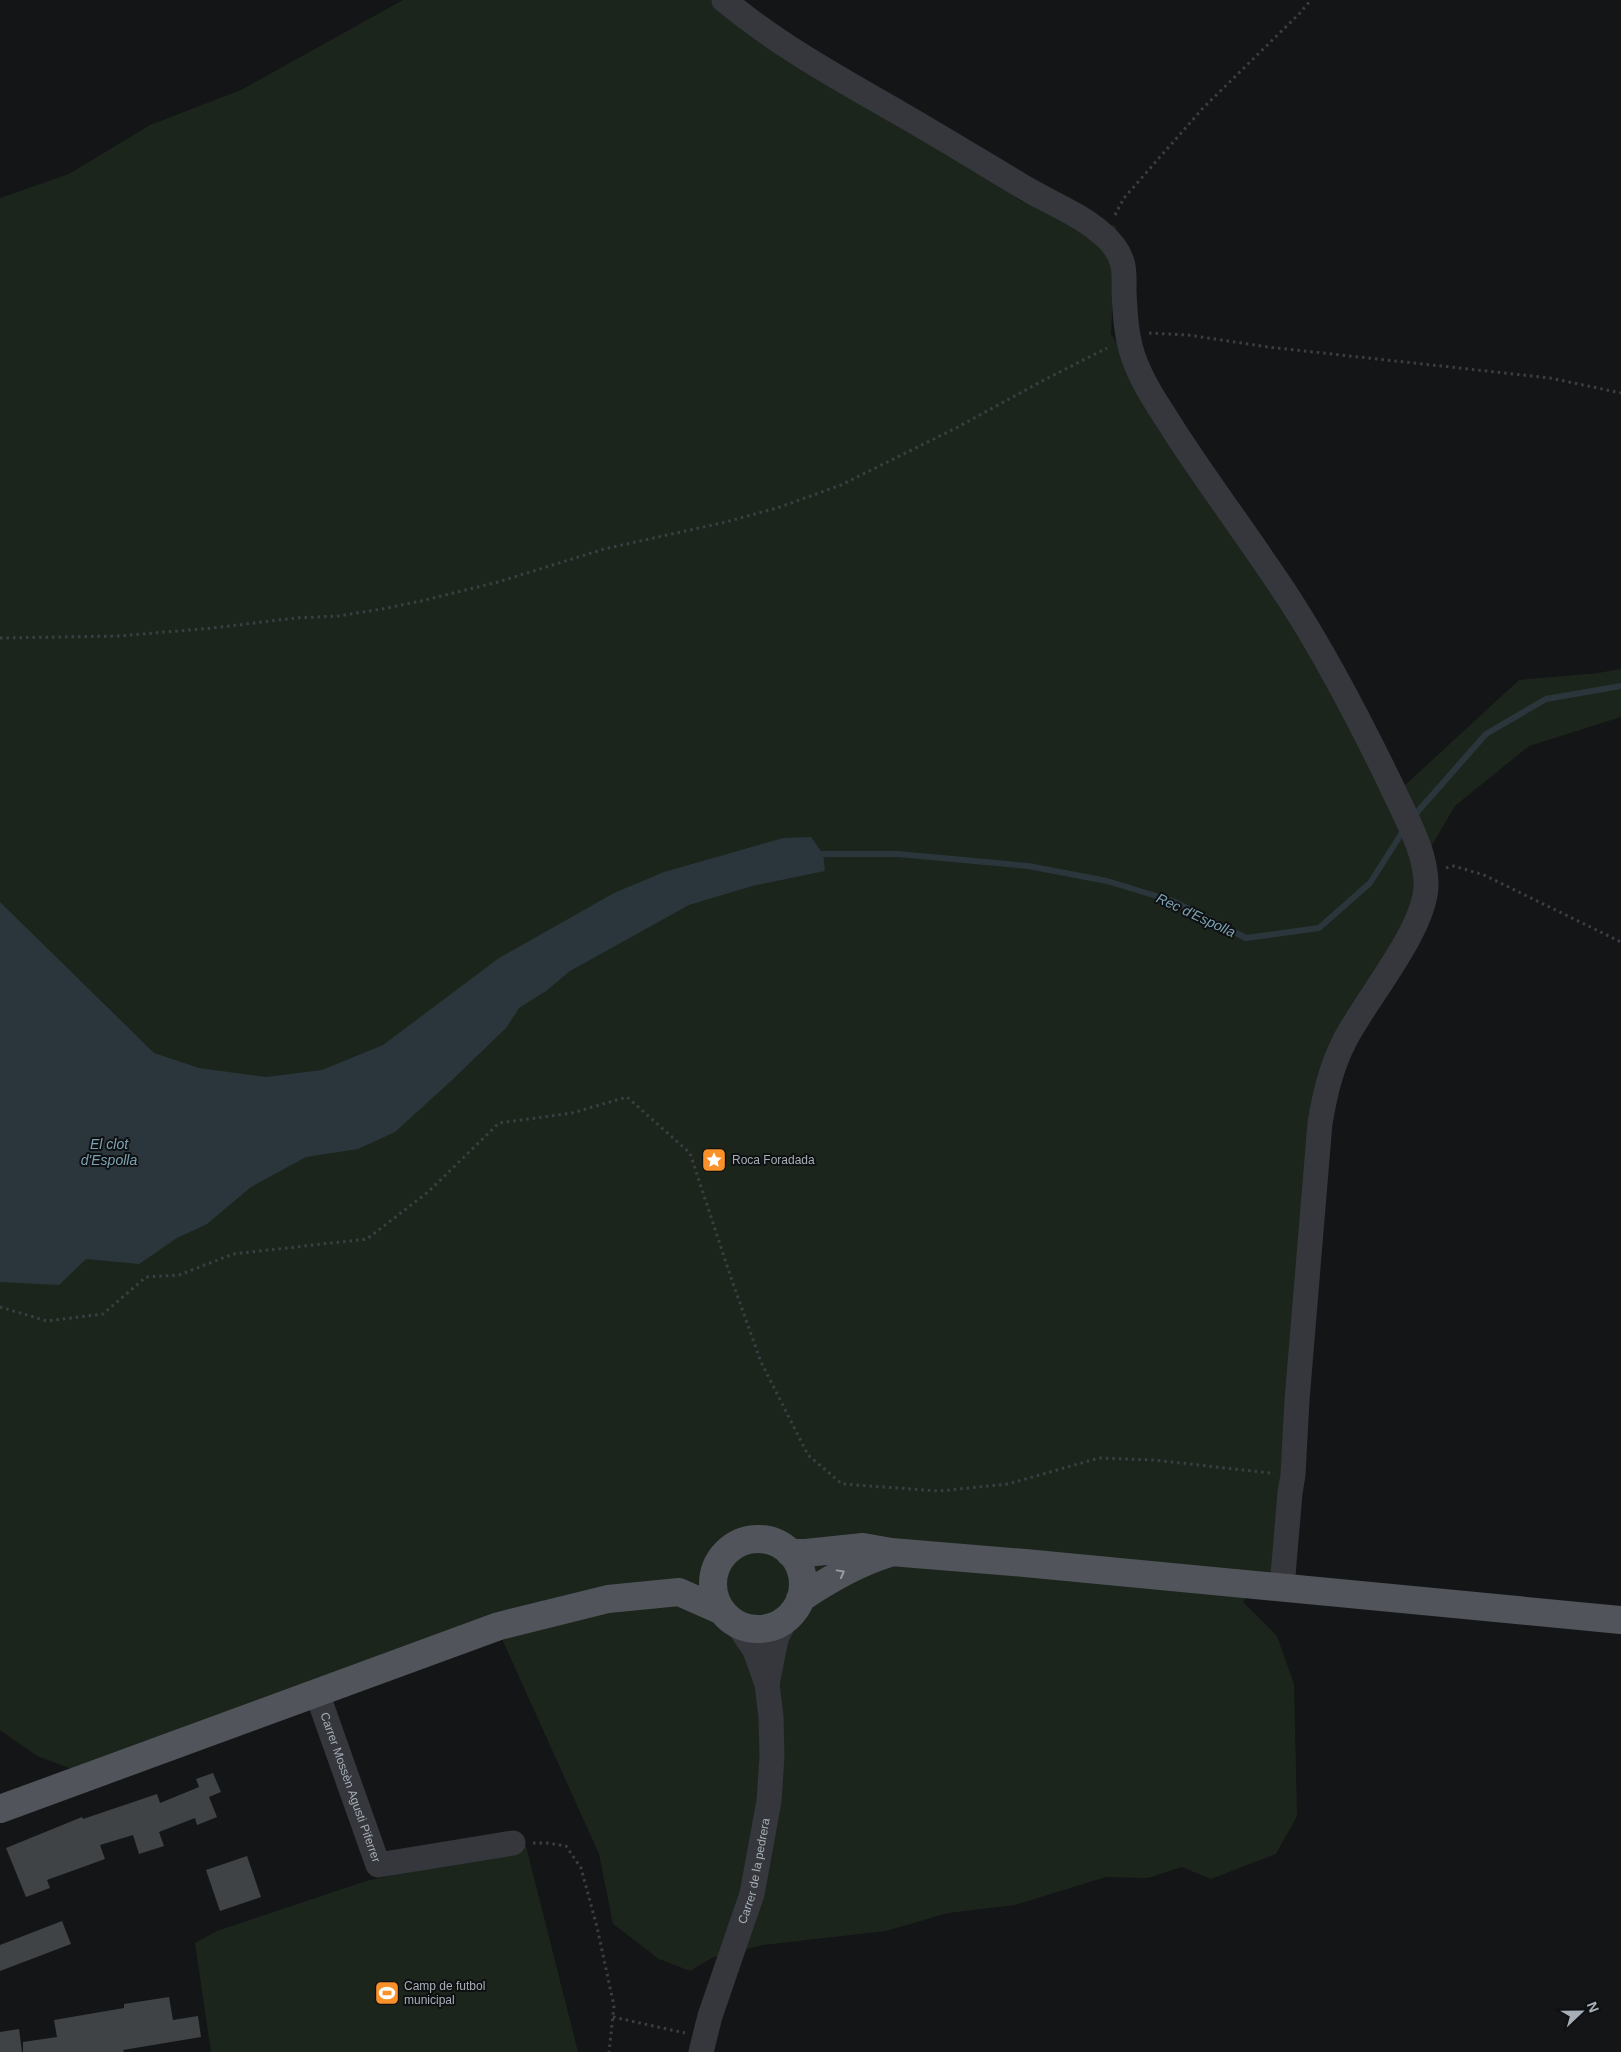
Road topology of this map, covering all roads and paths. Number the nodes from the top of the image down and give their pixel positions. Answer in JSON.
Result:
{"nodes":[{"id":1,"x":724,"y":0,"type":"edge"},
{"id":2,"x":1311,"y":0,"type":"edge"},
{"id":3,"x":1104,"y":235,"type":"junction"},
{"id":4,"x":1129,"y":340,"type":"junction"},
{"id":5,"x":1621,"y":393,"type":"edge"},
{"id":6,"x":0,"y":638,"type":"edge"},
{"id":7,"x":1426,"y":873,"type":"junction"},
{"id":8,"x":1621,"y":942,"type":"edge"},
{"id":9,"x":0,"y":1307,"type":"edge"},
{"id":10,"x":1293,"y":1475,"type":"junction"},
{"id":11,"x":891,"y":1552,"type":"junction"},
{"id":12,"x":790,"y":1553,"type":"junction"},
{"id":13,"x":718,"y":1563,"type":"junction"},
{"id":14,"x":1282,"y":1586,"type":"junction"},
{"id":15,"x":678,"y":1592,"type":"junction"},
{"id":16,"x":793,"y":1610,"type":"junction"},
{"id":17,"x":729,"y":1618,"type":"junction"},
{"id":18,"x":1621,"y":1620,"type":"edge"},
{"id":19,"x":767,"y":1684,"type":"junction"},
{"id":20,"x":317,"y":1693,"type":"junction"},
{"id":21,"x":0,"y":1809,"type":"edge"},
{"id":22,"x":513,"y":1843,"type":"joint"},
{"id":23,"x":613,"y":2017,"type":"junction"},
{"id":24,"x":703,"y":2045,"type":"edge"},
{"id":25,"x":609,"y":2052,"type":"edge"}],
"edges":[{"from":1,"to":3,"type":"street"},
{"from":2,"to":3,"type":"path"},
{"from":3,"to":4,"type":"street"},
{"from":4,"to":5,"type":"path"},
{"from":4,"to":6,"type":"path"},
{"from":4,"to":7,"type":"street"},
{"from":7,"to":8,"type":"path"},
{"from":7,"to":10,"type":"street"},
{"from":9,"to":10,"type":"path"},
{"from":10,"to":14,"type":"street"},
{"from":11,"to":12,"type":"main road"},
{"from":11,"to":14,"type":"main road"},
{"from":16,"to":11,"type":"main road","one_way":true},
{"from":12,"to":13,"type":"main road"},
{"from":12,"to":16,"type":"main road"},
{"from":13,"to":15,"type":"main road"},
{"from":13,"to":17,"type":"main road"},
{"from":14,"to":18,"type":"main road"},
{"from":15,"to":17,"type":"main road"},
{"from":15,"to":20,"type":"main road"},
{"from":16,"to":17,"type":"main road"},
{"from":16,"to":19,"type":"street","name":"Carrer de la pedrera"},
{"from":17,"to":19,"type":"street","name":"Carrer de la pedrera"},
{"from":19,"to":24,"type":"street","name":"Carrer de la pedrera"},
{"from":20,"to":21,"type":"main road"},
{"from":20,"to":22,"type":"street","name":"Carrer Mossèn Agusti Piferrer"},
{"from":22,"to":23,"type":"path"},
{"from":23,"to":24,"type":"path"},
{"from":23,"to":25,"type":"path"}]}
